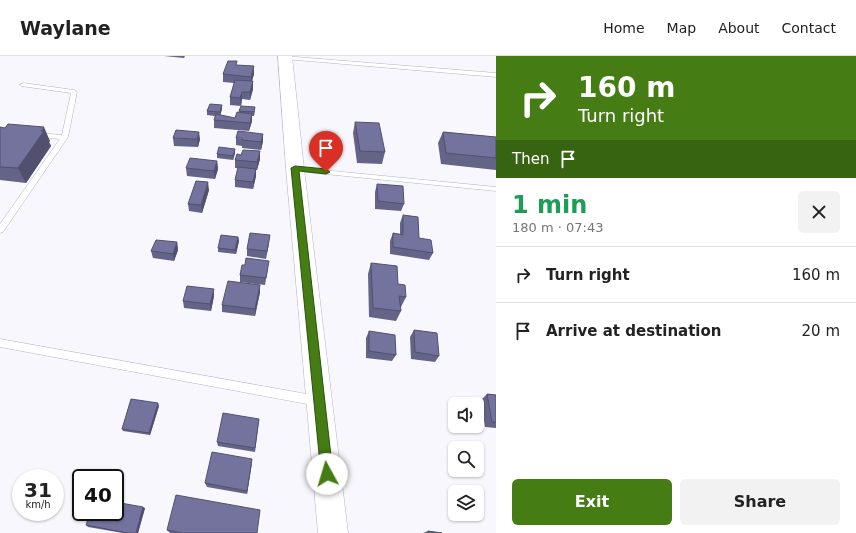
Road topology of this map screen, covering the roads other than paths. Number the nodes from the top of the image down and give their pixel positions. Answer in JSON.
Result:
{"nodes":[{"id":1,"x":285,"y":56,"type":"edge"},
{"id":2,"x":496,"y":75,"type":"edge"},
{"id":3,"x":23,"y":85,"type":"dead end"},
{"id":4,"x":29,"y":134,"type":"edge"},
{"id":5,"x":65,"y":137,"type":"junction"},
{"id":6,"x":295,"y":168,"type":"junction"},
{"id":7,"x":496,"y":189,"type":"edge"},
{"id":8,"x":0,"y":230,"type":"edge"},
{"id":9,"x":0,"y":343,"type":"edge"},
{"id":10,"x":320,"y":401,"type":"junction"},
{"id":11,"x":333,"y":533,"type":"edge"}],
"edges":[{"from":1,"to":2,"type":"lane"},
{"from":1,"to":6,"type":"street"},
{"from":3,"to":5,"type":"lane"},
{"from":4,"to":5,"type":"lane"},
{"from":5,"to":8,"type":"lane"},
{"from":6,"to":7,"type":"lane"},
{"from":6,"to":10,"type":"street"},
{"from":9,"to":10,"type":"lane"},
{"from":10,"to":11,"type":"street"}]}
